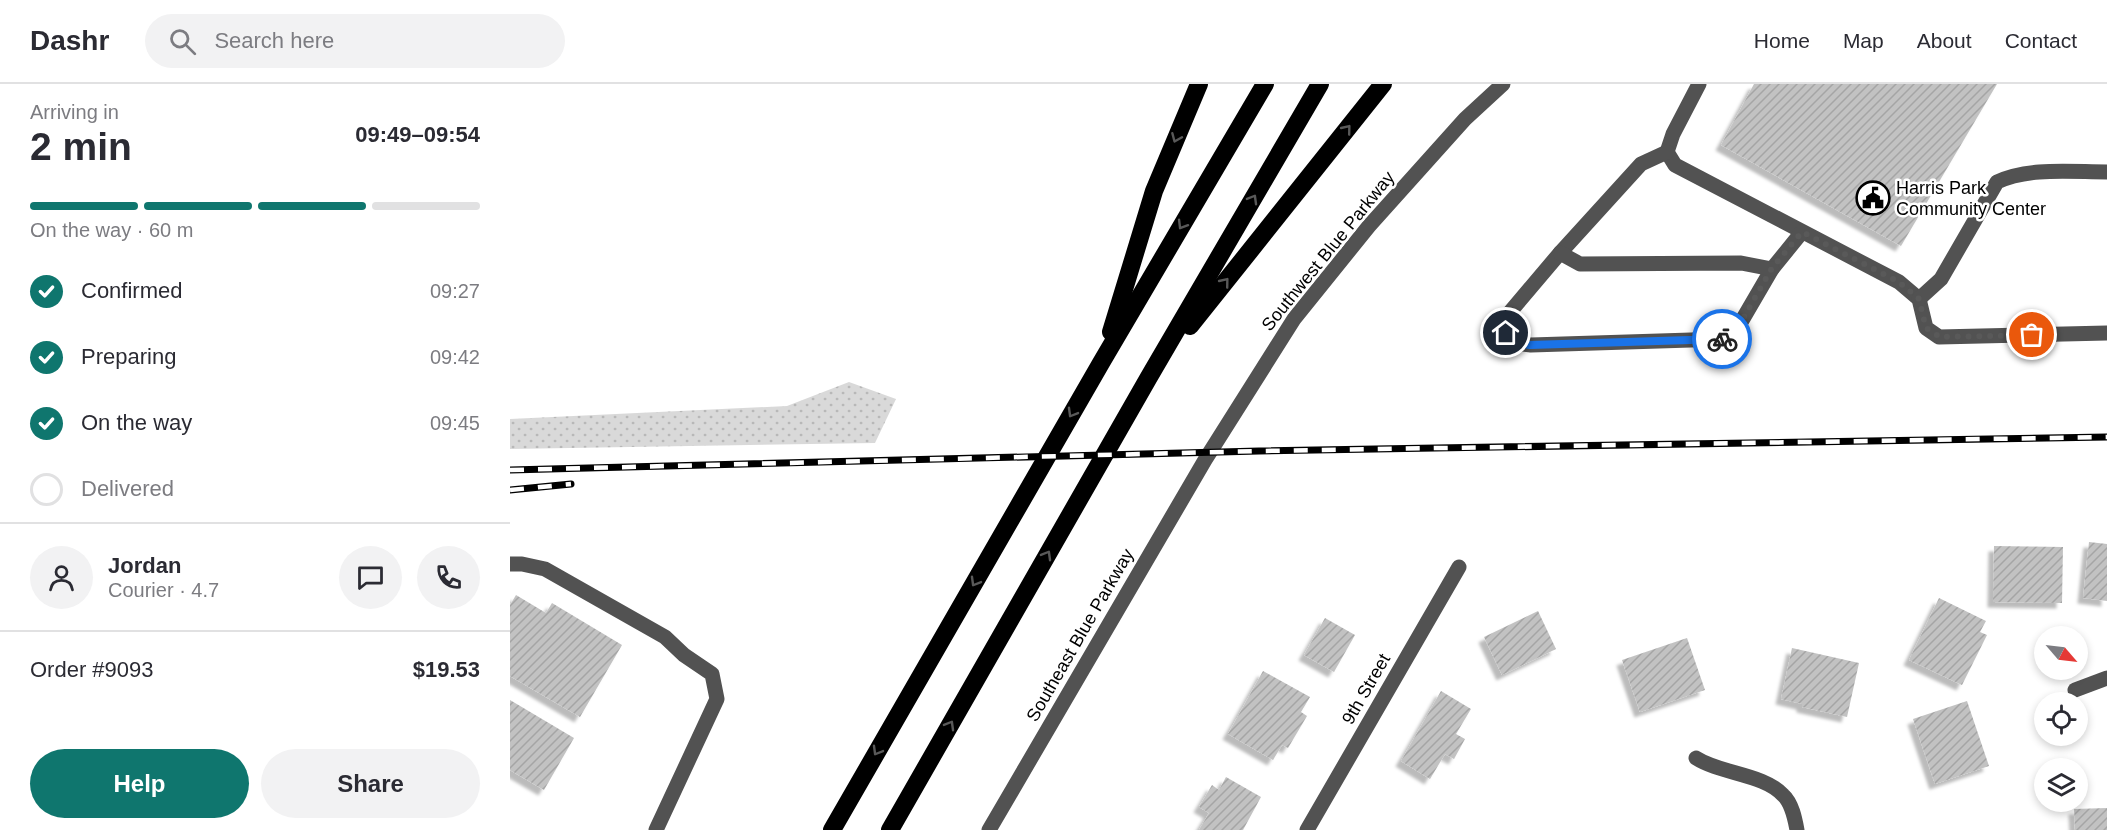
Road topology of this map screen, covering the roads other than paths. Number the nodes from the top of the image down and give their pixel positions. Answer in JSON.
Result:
{"nodes":[{"id":1,"x":1199,"y":84,"type":"edge"},
{"id":2,"x":1265,"y":84,"type":"edge"},
{"id":3,"x":1320,"y":84,"type":"edge"},
{"id":4,"x":1383,"y":84,"type":"edge"},
{"id":5,"x":1503,"y":84,"type":"edge"},
{"id":6,"x":1699,"y":84,"type":"edge"},
{"id":7,"x":1667,"y":152,"type":"junction"},
{"id":8,"x":2107,"y":172,"type":"edge"},
{"id":9,"x":1802,"y":232,"type":"junction"},
{"id":10,"x":1560,"y":253,"type":"junction"},
{"id":11,"x":1772,"y":268,"type":"junction"},
{"id":12,"x":1919,"y":299,"type":"junction"},
{"id":13,"x":2107,"y":333,"type":"edge"},
{"id":14,"x":1101,"y":363,"type":"junction"},
{"id":15,"x":1149,"y":377,"type":"junction"},
{"id":16,"x":1204,"y":460,"type":"joint"},
{"id":17,"x":510,"y":564,"type":"edge"},
{"id":18,"x":1459,"y":567,"type":"dead end"},
{"id":19,"x":2107,"y":678,"type":"edge"},
{"id":20,"x":2075,"y":690,"type":"dead end"},
{"id":21,"x":1696,"y":758,"type":"dead end"},
{"id":22,"x":656,"y":830,"type":"edge"},
{"id":23,"x":832,"y":830,"type":"edge"},
{"id":24,"x":890,"y":830,"type":"edge"},
{"id":25,"x":989,"y":830,"type":"edge"},
{"id":26,"x":1307,"y":830,"type":"edge"},
{"id":27,"x":1797,"y":830,"type":"edge"}],
"edges":[{"from":1,"to":14,"type":"highway","one_way":true},
{"from":2,"to":14,"type":"highway","one_way":true},
{"from":15,"to":3,"type":"highway","one_way":true},
{"from":15,"to":4,"type":"highway","one_way":true},
{"from":5,"to":16,"type":"street","name":"Southwest Blue Parkway"},
{"from":6,"to":7,"type":"street"},
{"from":7,"to":9,"type":"street"},
{"from":7,"to":10,"type":"street"},
{"from":8,"to":12,"type":"street"},
{"from":9,"to":11,"type":"street"},
{"from":9,"to":12,"type":"street"},
{"from":10,"to":11,"type":"street"},
{"from":10,"to":11,"type":"street"},
{"from":12,"to":13,"type":"street"},
{"from":14,"to":23,"type":"highway","one_way":true},
{"from":24,"to":15,"type":"highway","one_way":true},
{"from":16,"to":25,"type":"street","name":"Southeast Blue Parkway"},
{"from":17,"to":22,"type":"street"},
{"from":18,"to":26,"type":"street","name":"9th Street"},
{"from":19,"to":20,"type":"street"},
{"from":21,"to":27,"type":"street"}]}
